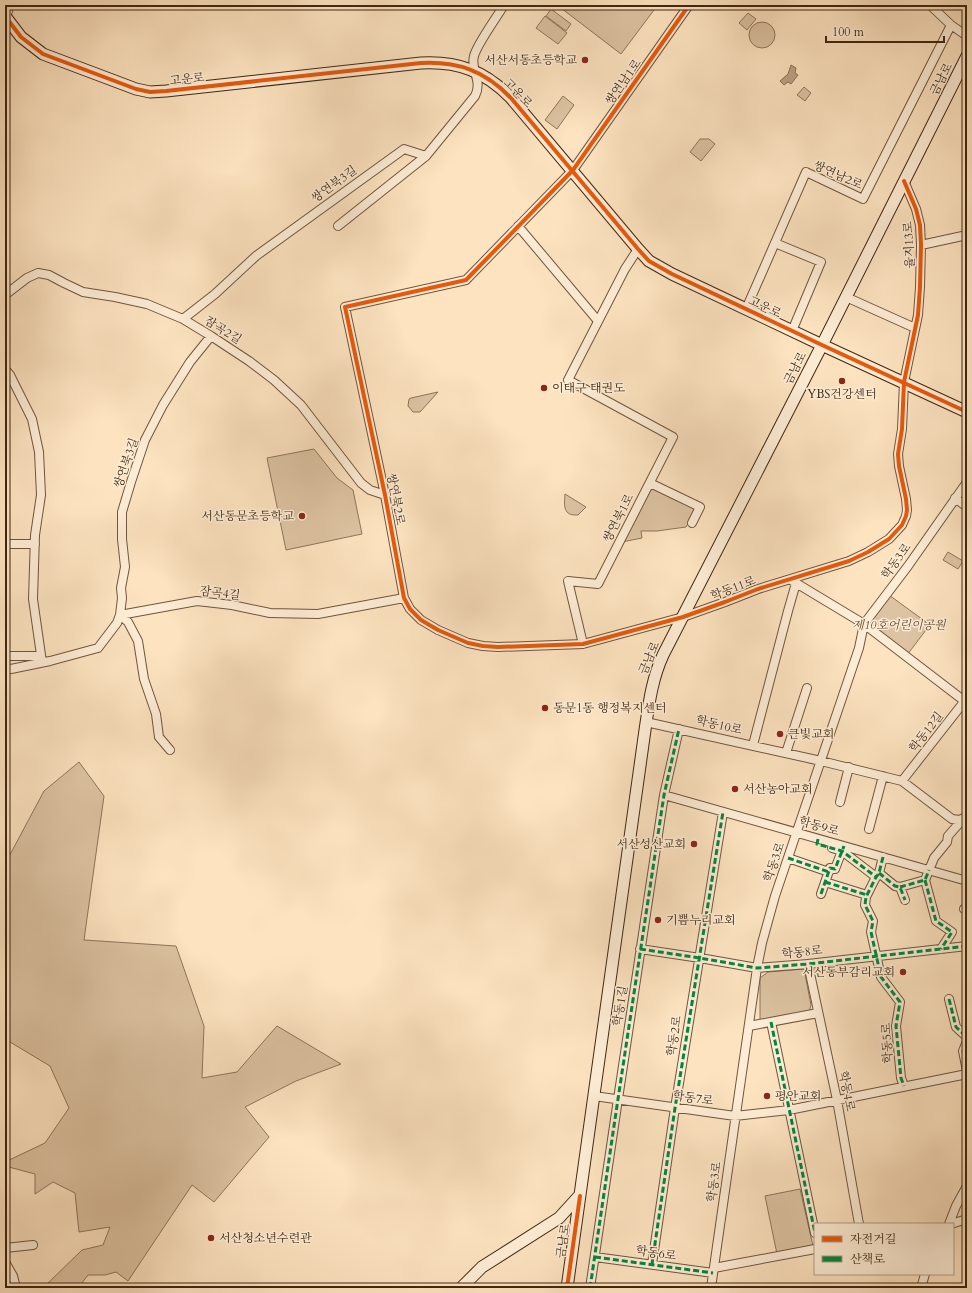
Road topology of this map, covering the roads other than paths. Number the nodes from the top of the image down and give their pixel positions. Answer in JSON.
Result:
{"nodes":[{"id":1,"x":10,"y":5,"type":"edge"},
{"id":2,"x":504,"y":5,"type":"edge"},
{"id":3,"x":689,"y":5,"type":"edge"},
{"id":4,"x":930,"y":5,"type":"edge"},
{"id":5,"x":6,"y":16,"type":"edge"},
{"id":6,"x":951,"y":25,"type":"junction"},
{"id":7,"x":967,"y":36,"type":"edge"},
{"id":8,"x":967,"y":56,"type":"edge"},
{"id":9,"x":475,"y":71,"type":"junction"},
{"id":10,"x":426,"y":156,"type":"junction"},
{"id":11,"x":573,"y":170,"type":"junction"},
{"id":12,"x":904,"y":181,"type":"junction"},
{"id":13,"x":338,"y":226,"type":"dead end"},
{"id":14,"x":518,"y":226,"type":"junction"},
{"id":15,"x":967,"y":235,"type":"edge"},
{"id":16,"x":775,"y":243,"type":"junction"},
{"id":17,"x":921,"y":245,"type":"junction"},
{"id":18,"x":638,"y":249,"type":"junction"},
{"id":19,"x":5,"y":295,"type":"edge"},
{"id":20,"x":846,"y":297,"type":"junction"},
{"id":21,"x":746,"y":309,"type":"junction"},
{"id":22,"x":183,"y":319,"type":"junction"},
{"id":23,"x":598,"y":321,"type":"junction"},
{"id":24,"x":915,"y":328,"type":"junction"},
{"id":25,"x":792,"y":331,"type":"junction"},
{"id":26,"x":211,"y":336,"type":"junction"},
{"id":27,"x":822,"y":345,"type":"junction"},
{"id":28,"x":5,"y":369,"type":"edge"},
{"id":29,"x":904,"y":382,"type":"junction"},
{"id":30,"x":967,"y":412,"type":"edge"},
{"id":31,"x":650,"y":482,"type":"junction"},
{"id":32,"x":967,"y":482,"type":"edge"},
{"id":33,"x":385,"y":495,"type":"junction"},
{"id":34,"x":955,"y":498,"type":"junction"},
{"id":35,"x":967,"y":507,"type":"edge"},
{"id":36,"x":692,"y":523,"type":"dead end"},
{"id":37,"x":5,"y":544,"type":"edge"},
{"id":38,"x":35,"y":544,"type":"junction"},
{"id":39,"x":794,"y":581,"type":"junction"},
{"id":40,"x":404,"y":598,"type":"junction"},
{"id":41,"x":120,"y":615,"type":"junction"},
{"id":42,"x":683,"y":617,"type":"junction"},
{"id":43,"x":864,"y":624,"type":"junction"},
{"id":44,"x":583,"y":644,"type":"junction"},
{"id":45,"x":5,"y":656,"type":"edge"},
{"id":46,"x":41,"y":659,"type":"junction"},
{"id":47,"x":5,"y":668,"type":"edge"},
{"id":48,"x":807,"y":688,"type":"dead end"},
{"id":49,"x":966,"y":700,"type":"edge"},
{"id":50,"x":646,"y":722,"type":"junction"},
{"id":51,"x":679,"y":729,"type":"junction"},
{"id":52,"x":753,"y":745,"type":"junction"},
{"id":53,"x":5,"y":746,"type":"edge"},
{"id":54,"x":170,"y":750,"type":"dead end"},
{"id":55,"x":786,"y":753,"type":"junction"},
{"id":56,"x":5,"y":754,"type":"edge"},
{"id":57,"x":821,"y":761,"type":"junction"},
{"id":58,"x":850,"y":768,"type":"junction"},
{"id":59,"x":883,"y":776,"type":"junction"},
{"id":60,"x":902,"y":781,"type":"junction"},
{"id":61,"x":664,"y":795,"type":"junction"},
{"id":62,"x":840,"y":802,"type":"dead end"},
{"id":63,"x":723,"y":812,"type":"junction"},
{"id":64,"x":963,"y":818,"type":"edge"},
{"id":65,"x":869,"y":829,"type":"dead end"},
{"id":66,"x":797,"y":833,"type":"junction"},
{"id":67,"x":843,"y":849,"type":"junction"},
{"id":68,"x":882,"y":857,"type":"junction"},
{"id":69,"x":788,"y":858,"type":"junction"},
{"id":70,"x":929,"y":870,"type":"junction"},
{"id":71,"x":829,"y":872,"type":"junction"},
{"id":72,"x":878,"y":875,"type":"junction"},
{"id":73,"x":925,"y":880,"type":"junction"},
{"id":74,"x":967,"y":881,"type":"edge"},
{"id":75,"x":825,"y":882,"type":"junction"},
{"id":76,"x":900,"y":887,"type":"junction"},
{"id":77,"x":821,"y":894,"type":"dead end"},
{"id":78,"x":867,"y":895,"type":"junction"},
{"id":79,"x":905,"y":900,"type":"dead end"},
{"id":80,"x":967,"y":946,"type":"edge"},
{"id":81,"x":640,"y":949,"type":"junction"},
{"id":82,"x":941,"y":949,"type":"junction"},
{"id":83,"x":876,"y":957,"type":"junction"},
{"id":84,"x":700,"y":958,"type":"junction"},
{"id":85,"x":808,"y":964,"type":"junction"},
{"id":86,"x":757,"y":968,"type":"junction"},
{"id":87,"x":949,"y":999,"type":"dead end"},
{"id":88,"x":818,"y":1013,"type":"junction"},
{"id":89,"x":772,"y":1022,"type":"junction"},
{"id":90,"x":749,"y":1026,"type":"junction"},
{"id":91,"x":967,"y":1037,"type":"edge"},
{"id":92,"x":967,"y":1041,"type":"edge"},
{"id":93,"x":967,"y":1072,"type":"edge"},
{"id":94,"x":904,"y":1086,"type":"junction"},
{"id":95,"x":594,"y":1096,"type":"junction"},
{"id":96,"x":618,"y":1099,"type":"junction"},
{"id":97,"x":837,"y":1100,"type":"junction"},
{"id":98,"x":675,"y":1108,"type":"junction"},
{"id":99,"x":789,"y":1110,"type":"junction"},
{"id":100,"x":735,"y":1116,"type":"junction"},
{"id":101,"x":967,"y":1186,"type":"edge"},
{"id":102,"x":580,"y":1196,"type":"junction"},
{"id":103,"x":967,"y":1219,"type":"edge"},
{"id":104,"x":859,"y":1223,"type":"edge"},
{"id":105,"x":950,"y":1223,"type":"edge"},
{"id":106,"x":953,"y":1223,"type":"edge"},
{"id":107,"x":814,"y":1228,"type":"edge"},
{"id":108,"x":33,"y":1245,"type":"dead end"},
{"id":109,"x":5,"y":1248,"type":"edge"},
{"id":110,"x":814,"y":1249,"type":"edge"},
{"id":111,"x":595,"y":1257,"type":"junction"},
{"id":112,"x":5,"y":1262,"type":"edge"},
{"id":113,"x":652,"y":1264,"type":"junction"},
{"id":114,"x":713,"y":1270,"type":"junction"},
{"id":115,"x":925,"y":1275,"type":"edge"},
{"id":116,"x":16,"y":1288,"type":"edge"},
{"id":117,"x":461,"y":1288,"type":"edge"},
{"id":118,"x":567,"y":1288,"type":"edge"},
{"id":119,"x":590,"y":1288,"type":"edge"},
{"id":120,"x":711,"y":1288,"type":"edge"},
{"id":121,"x":921,"y":1288,"type":"edge"}],
"edges":[{"from":1,"to":5,"type":"street"},
{"from":2,"to":9,"type":"street"},
{"from":3,"to":11,"type":"street","name":"쌍연남1로"},
{"from":4,"to":6,"type":"street"},
{"from":5,"to":9,"type":"street","name":"고운로"},
{"from":6,"to":7,"type":"street"},
{"from":6,"to":16,"type":"street","name":"쌍연남2로"},
{"from":8,"to":12,"type":"street","name":"금남로"},
{"from":9,"to":10,"type":"street"},
{"from":9,"to":11,"type":"street","name":"고운로"},
{"from":10,"to":13,"type":"street"},
{"from":10,"to":22,"type":"street","name":"쌍연북3길"},
{"from":11,"to":14,"type":"street","name":"쌍연남1로"},
{"from":11,"to":18,"type":"street","name":"고운로"},
{"from":12,"to":17,"type":"street","name":"율지13로"},
{"from":12,"to":20,"type":"street","name":"금남로"},
{"from":14,"to":23,"type":"street"},
{"from":14,"to":33,"type":"street","name":"쌍연북2로"},
{"from":15,"to":17,"type":"street","name":"율지13로"},
{"from":16,"to":21,"type":"street","name":"쌍연남2로"},
{"from":16,"to":25,"type":"street","name":"고운로"},
{"from":17,"to":24,"type":"street","name":"율지13로"},
{"from":18,"to":21,"type":"street","name":"고운로"},
{"from":18,"to":23,"type":"street"},
{"from":19,"to":22,"type":"street","name":"잠곡2길"},
{"from":20,"to":24,"type":"street"},
{"from":20,"to":27,"type":"street","name":"금남로"},
{"from":21,"to":25,"type":"street","name":"고운로"},
{"from":22,"to":26,"type":"street","name":"잠곡2길"},
{"from":23,"to":31,"type":"street","name":"쌍연북1로"},
{"from":24,"to":29,"type":"street"},
{"from":25,"to":27,"type":"street","name":"고운로"},
{"from":26,"to":33,"type":"street","name":"잠곡2길"},
{"from":26,"to":41,"type":"street","name":"쌍연북3길"},
{"from":27,"to":29,"type":"street","name":"고운로"},
{"from":27,"to":42,"type":"street","name":"금남로"},
{"from":28,"to":38,"type":"street"},
{"from":29,"to":30,"type":"street","name":"고운로"},
{"from":29,"to":39,"type":"street"},
{"from":31,"to":36,"type":"street"},
{"from":31,"to":44,"type":"street","name":"쌍연북1로"},
{"from":32,"to":34,"type":"street","name":"학동3로"},
{"from":33,"to":40,"type":"street","name":"쌍연북2로"},
{"from":34,"to":35,"type":"street"},
{"from":34,"to":43,"type":"street","name":"학동3로"},
{"from":37,"to":38,"type":"street"},
{"from":38,"to":46,"type":"street"},
{"from":39,"to":42,"type":"street","name":"학동11로"},
{"from":39,"to":43,"type":"street"},
{"from":39,"to":52,"type":"street"},
{"from":40,"to":41,"type":"street","name":"잠곡4길"},
{"from":40,"to":44,"type":"street","name":"쌍연북2로"},
{"from":41,"to":46,"type":"street"},
{"from":41,"to":54,"type":"street"},
{"from":42,"to":44,"type":"street","name":"쌍연북2로"},
{"from":42,"to":50,"type":"street","name":"금남로"},
{"from":43,"to":49,"type":"street"},
{"from":43,"to":57,"type":"street","name":"학동3로"},
{"from":45,"to":46,"type":"street"},
{"from":46,"to":47,"type":"street"},
{"from":48,"to":55,"type":"street"},
{"from":49,"to":60,"type":"street","name":"학동12길"},
{"from":50,"to":51,"type":"street","name":"학동10로"},
{"from":50,"to":95,"type":"street","name":"금남로"},
{"from":51,"to":52,"type":"street","name":"학동10로"},
{"from":51,"to":61,"type":"street","name":"학동1길"},
{"from":52,"to":55,"type":"street","name":"학동10로"},
{"from":53,"to":56,"type":"street"},
{"from":55,"to":57,"type":"street","name":"학동10로"},
{"from":57,"to":58,"type":"street","name":"학동10로"},
{"from":57,"to":66,"type":"street","name":"학동3로"},
{"from":58,"to":59,"type":"street","name":"학동10로"},
{"from":58,"to":62,"type":"street"},
{"from":59,"to":60,"type":"street","name":"학동10로"},
{"from":59,"to":65,"type":"street"},
{"from":60,"to":64,"type":"street","name":"학동10로"},
{"from":61,"to":63,"type":"street","name":"학동9로"},
{"from":61,"to":81,"type":"street","name":"학동1길"},
{"from":63,"to":66,"type":"street","name":"학동9로"},
{"from":63,"to":84,"type":"street","name":"학동2로"},
{"from":64,"to":70,"type":"street"},
{"from":66,"to":67,"type":"street","name":"학동9로"},
{"from":66,"to":69,"type":"street","name":"학동3로"},
{"from":67,"to":68,"type":"street","name":"학동9로"},
{"from":67,"to":71,"type":"street"},
{"from":67,"to":72,"type":"street"},
{"from":68,"to":70,"type":"street","name":"학동9로"},
{"from":68,"to":72,"type":"street"},
{"from":69,"to":71,"type":"street"},
{"from":69,"to":86,"type":"street","name":"학동3로"},
{"from":70,"to":73,"type":"street"},
{"from":70,"to":74,"type":"street","name":"학동9로"},
{"from":71,"to":75,"type":"street"},
{"from":72,"to":76,"type":"street"},
{"from":72,"to":78,"type":"street"},
{"from":73,"to":76,"type":"street"},
{"from":73,"to":82,"type":"street"},
{"from":75,"to":77,"type":"street"},
{"from":75,"to":78,"type":"street"},
{"from":76,"to":79,"type":"street"},
{"from":78,"to":83,"type":"street","name":"학동5로"},
{"from":80,"to":82,"type":"street","name":"학동8로"},
{"from":81,"to":84,"type":"street","name":"학동8로"},
{"from":81,"to":96,"type":"street","name":"학동1길"},
{"from":82,"to":83,"type":"street","name":"학동8로"},
{"from":83,"to":85,"type":"street","name":"학동8로"},
{"from":83,"to":94,"type":"street","name":"학동5로"},
{"from":84,"to":86,"type":"street","name":"학동8로"},
{"from":84,"to":98,"type":"street","name":"학동2로"},
{"from":85,"to":86,"type":"street","name":"학동8로"},
{"from":85,"to":88,"type":"street","name":"학동4로"},
{"from":86,"to":90,"type":"street","name":"학동3로"},
{"from":87,"to":91,"type":"street"},
{"from":88,"to":89,"type":"street"},
{"from":88,"to":97,"type":"street","name":"학동4로"},
{"from":89,"to":90,"type":"street"},
{"from":89,"to":99,"type":"street"},
{"from":90,"to":100,"type":"street","name":"학동3로"},
{"from":92,"to":93,"type":"street"},
{"from":93,"to":94,"type":"street","name":"학동7로"},
{"from":94,"to":97,"type":"street","name":"학동7로"},
{"from":95,"to":96,"type":"street","name":"학동7로"},
{"from":95,"to":102,"type":"street","name":"금남로"},
{"from":96,"to":98,"type":"street","name":"학동7로"},
{"from":96,"to":111,"type":"street","name":"학동1길"},
{"from":97,"to":99,"type":"street","name":"학동7로"},
{"from":97,"to":104,"type":"street","name":"학동4로"},
{"from":98,"to":100,"type":"street","name":"학동7로"},
{"from":98,"to":113,"type":"street","name":"학동2로"},
{"from":99,"to":100,"type":"street","name":"학동7로"},
{"from":99,"to":107,"type":"street"},
{"from":100,"to":114,"type":"street","name":"학동3로"},
{"from":101,"to":105,"type":"street"},
{"from":102,"to":117,"type":"street"},
{"from":102,"to":118,"type":"street","name":"금남로"},
{"from":103,"to":106,"type":"street"},
{"from":108,"to":109,"type":"street"},
{"from":110,"to":114,"type":"street","name":"학동6로"},
{"from":111,"to":113,"type":"street","name":"학동6로"},
{"from":111,"to":119,"type":"street","name":"학동1길"},
{"from":112,"to":116,"type":"street"},
{"from":113,"to":114,"type":"street","name":"학동6로"},
{"from":114,"to":120,"type":"street","name":"학동3로"},
{"from":115,"to":121,"type":"street"}]}
